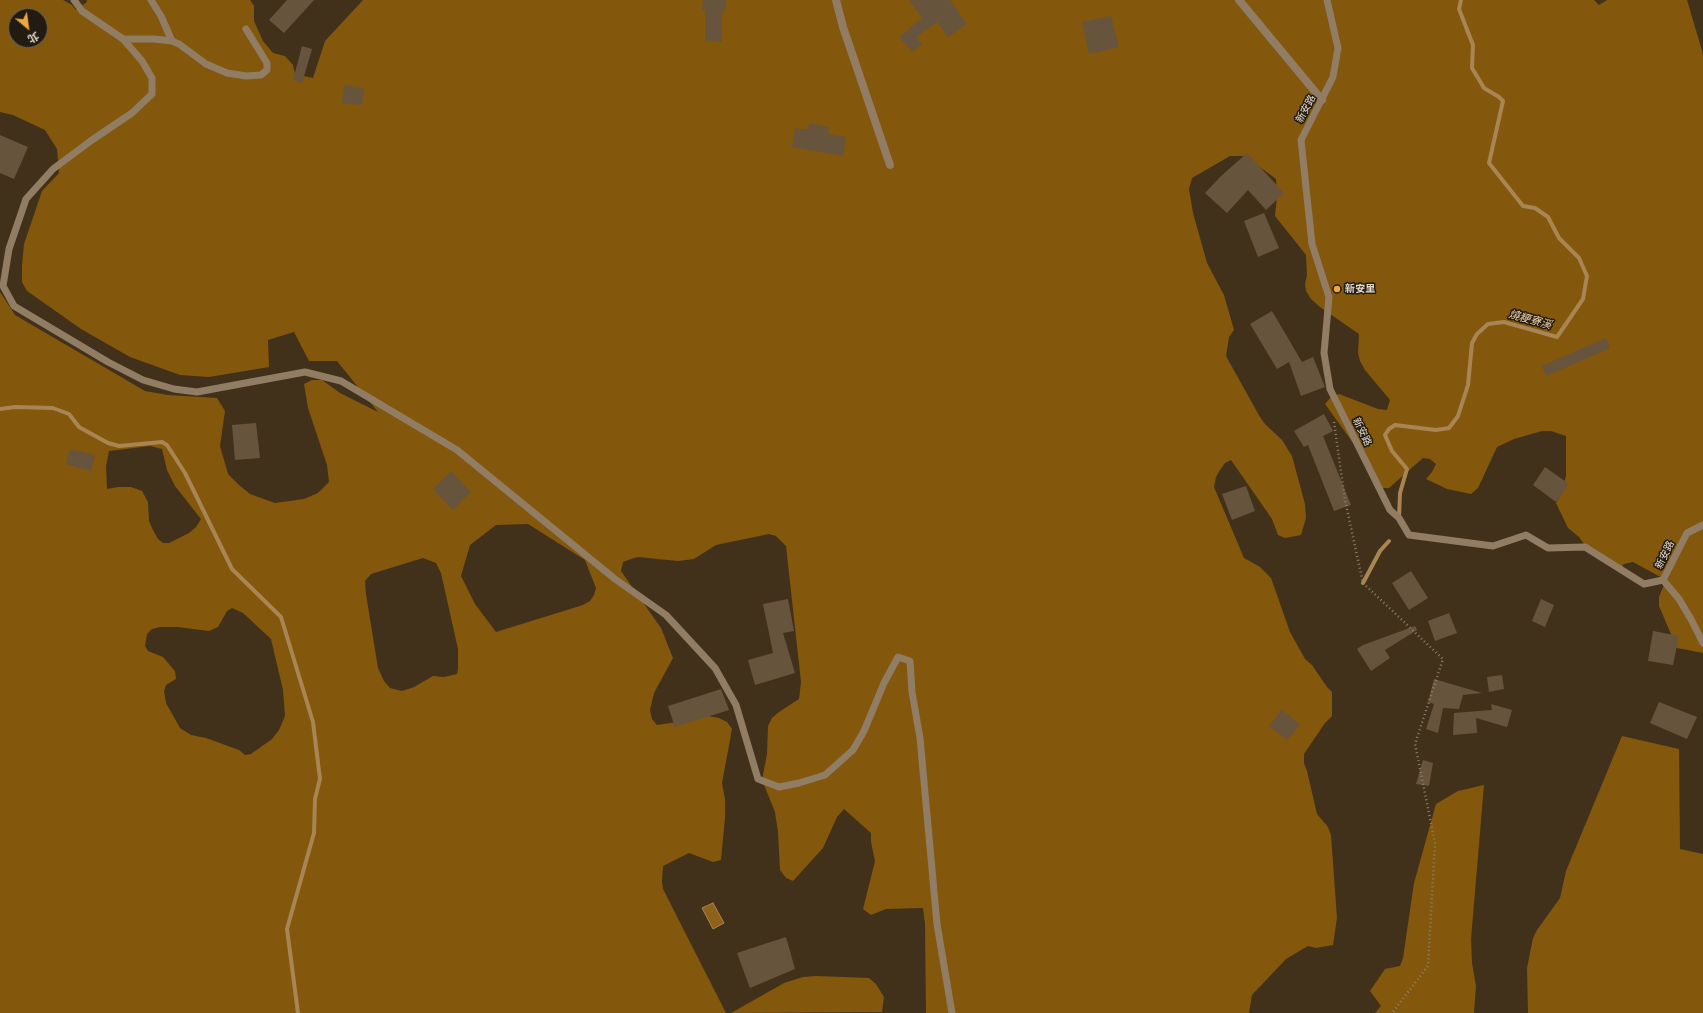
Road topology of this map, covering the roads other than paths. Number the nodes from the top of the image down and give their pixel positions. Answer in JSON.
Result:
{"nodes":[{"id":1,"x":74,"y":0,"type":"edge"},
{"id":2,"x":151,"y":0,"type":"edge"},
{"id":3,"x":836,"y":0,"type":"edge"},
{"id":4,"x":1239,"y":0,"type":"edge"},
{"id":5,"x":1327,"y":0,"type":"edge"},
{"id":6,"x":246,"y":29,"type":"dead end"},
{"id":7,"x":123,"y":39,"type":"junction"},
{"id":8,"x":172,"y":41,"type":"junction"},
{"id":9,"x":1322,"y":100,"type":"junction"},
{"id":10,"x":890,"y":165,"type":"dead end"},
{"id":11,"x":1703,"y":525,"type":"edge"},
{"id":12,"x":1663,"y":580,"type":"junction"},
{"id":13,"x":1703,"y":643,"type":"edge"},
{"id":14,"x":952,"y":1013,"type":"edge"}],
"edges":[{"from":1,"to":7,"type":"lane"},
{"from":2,"to":8,"type":"lane"},
{"from":3,"to":10,"type":"street"},
{"from":4,"to":9,"type":"street"},
{"from":5,"to":9,"type":"lane","name":"新安路"},
{"from":6,"to":8,"type":"lane"},
{"from":7,"to":8,"type":"lane"},
{"from":7,"to":14,"type":"lane"},
{"from":9,"to":12,"type":"lane","name":"新安路"},
{"from":11,"to":12,"type":"lane","name":"新安路"},
{"from":12,"to":13,"type":"lane"}]}
